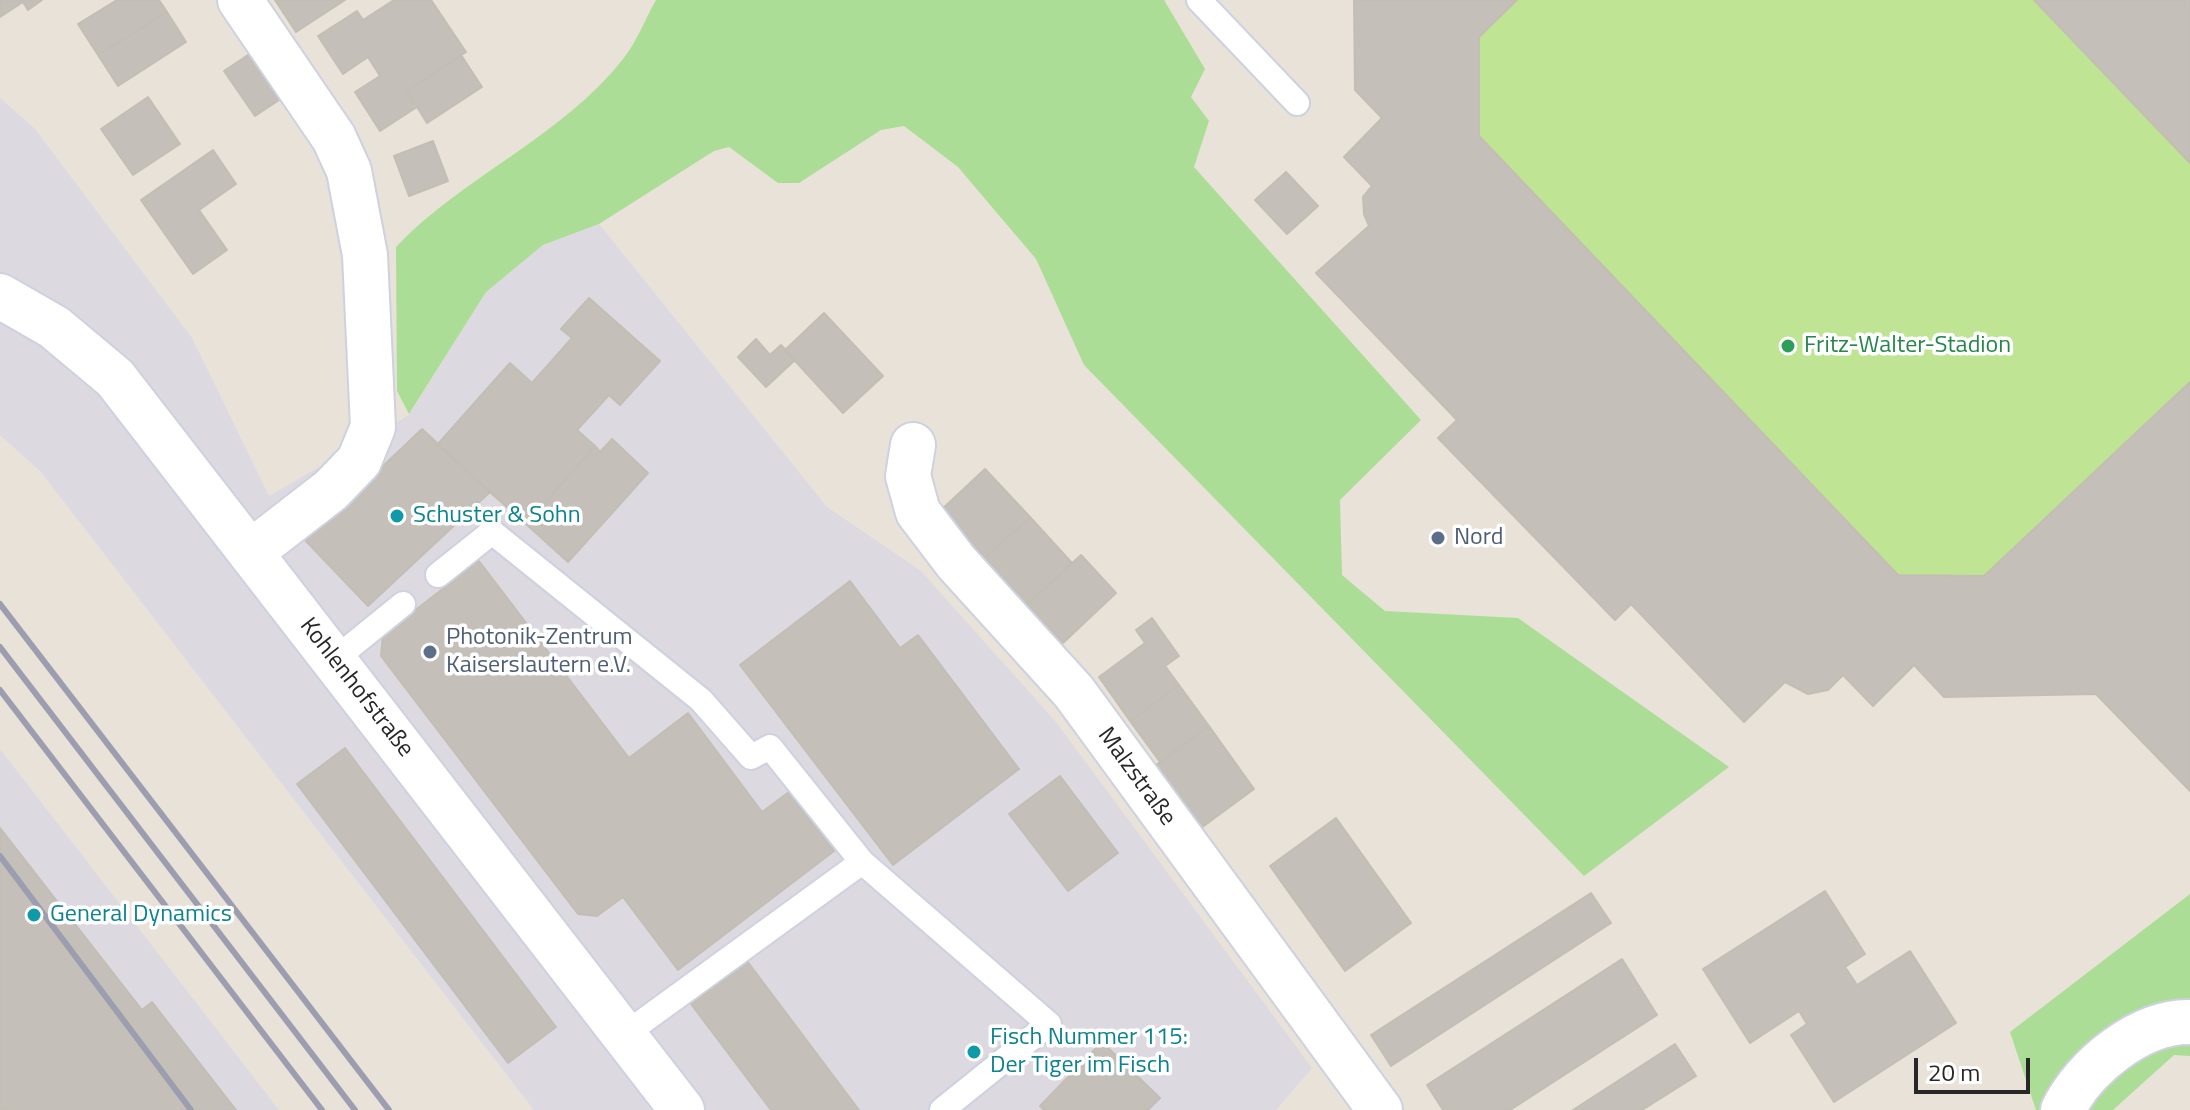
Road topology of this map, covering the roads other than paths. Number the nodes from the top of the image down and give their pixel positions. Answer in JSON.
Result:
{"nodes":[{"id":1,"x":240,"y":0,"type":"edge"},
{"id":2,"x":1199,"y":0,"type":"edge"},
{"id":3,"x":1297,"y":103,"type":"dead end"},
{"id":4,"x":0,"y":296,"type":"edge"},
{"id":5,"x":913,"y":445,"type":"dead end"},
{"id":6,"x":251,"y":552,"type":"junction"},
{"id":7,"x":438,"y":575,"type":"dead end"},
{"id":8,"x":403,"y":604,"type":"dead end"},
{"id":9,"x":334,"y":660,"type":"junction"},
{"id":10,"x":862,"y":862,"type":"junction"},
{"id":11,"x":2190,"y":1022,"type":"edge"},
{"id":12,"x":624,"y":1035,"type":"junction"},
{"id":13,"x":682,"y":1110,"type":"edge"},
{"id":14,"x":942,"y":1110,"type":"edge"},
{"id":15,"x":1380,"y":1110,"type":"edge"},
{"id":16,"x":2063,"y":1110,"type":"edge"}],
"edges":[{"from":1,"to":6,"type":"street"},
{"from":2,"to":3,"type":"lane"},
{"from":4,"to":6,"type":"street","name":"Kohlenhofstraße"},
{"from":5,"to":15,"type":"street","name":"Malzstraße"},
{"from":6,"to":9,"type":"street","name":"Kohlenhofstraße"},
{"from":7,"to":10,"type":"lane"},
{"from":8,"to":9,"type":"lane"},
{"from":9,"to":12,"type":"street","name":"Kohlenhofstraße"},
{"from":10,"to":12,"type":"lane"},
{"from":10,"to":14,"type":"lane"},
{"from":11,"to":16,"type":"street"},
{"from":12,"to":13,"type":"street","name":"Kohlenhofstraße"}]}
